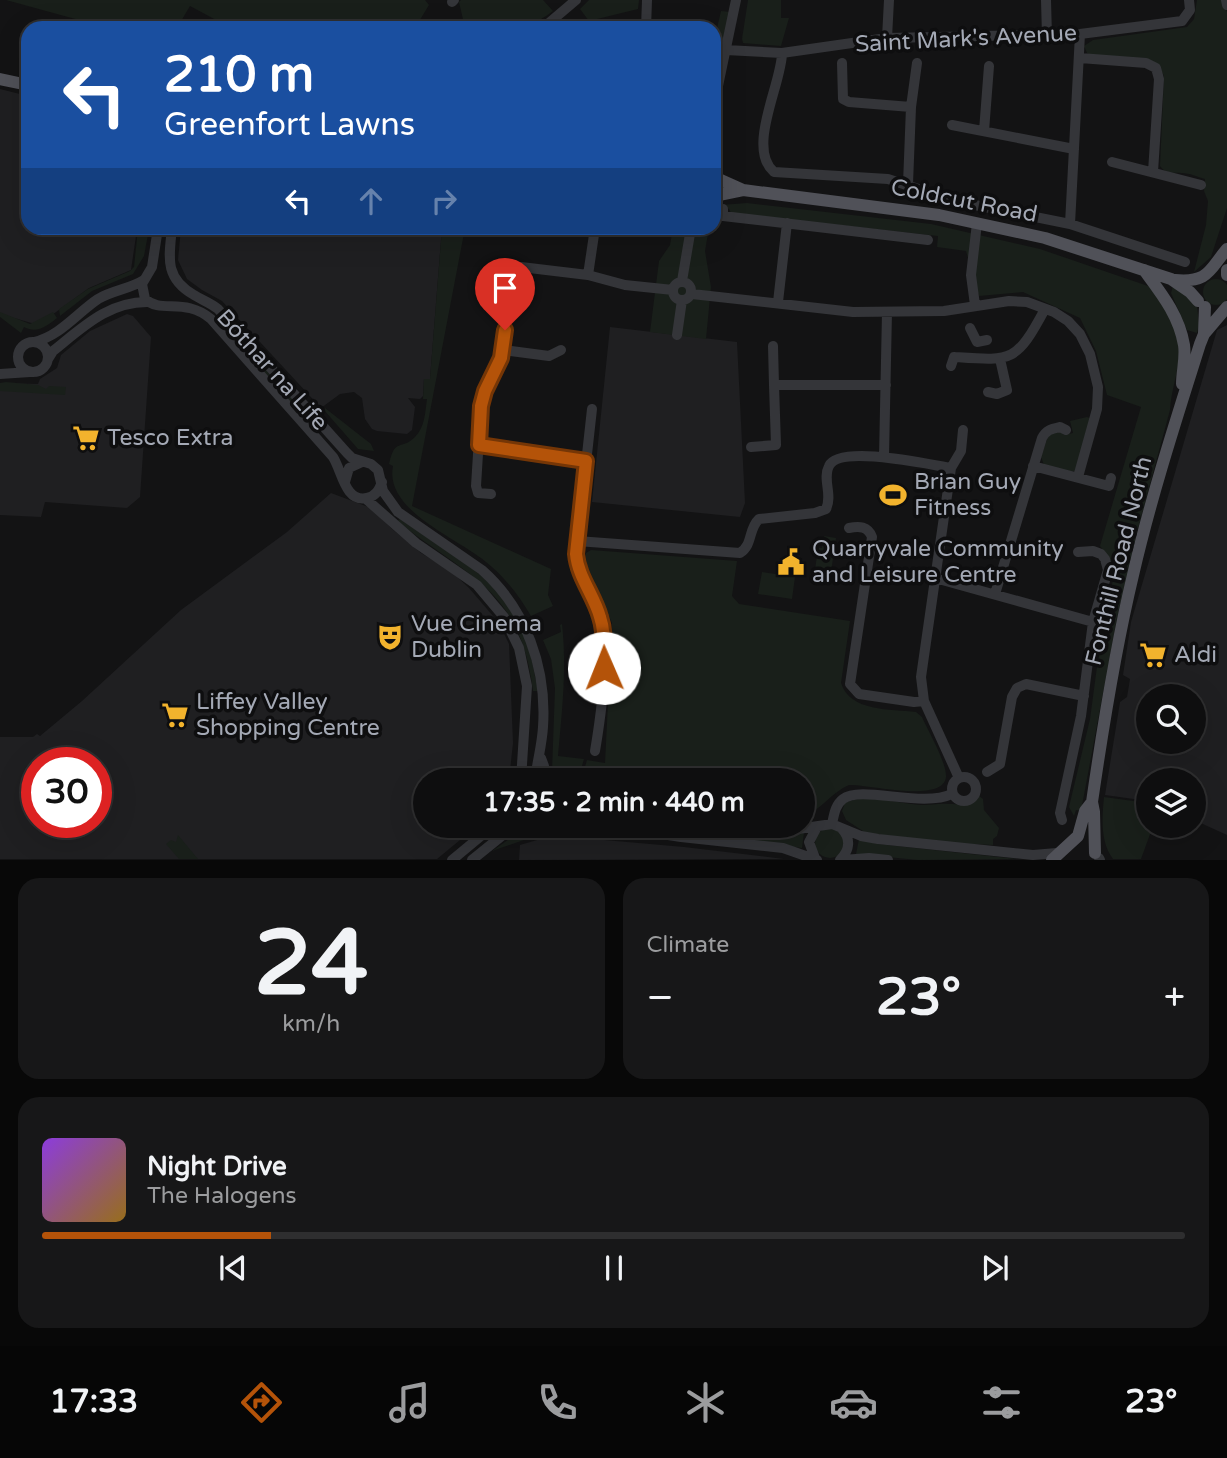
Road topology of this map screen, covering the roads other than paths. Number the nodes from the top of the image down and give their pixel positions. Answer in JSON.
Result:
{"nodes":[{"id":1,"x":576,"y":0,"type":"edge"},
{"id":2,"x":648,"y":0,"type":"edge"},
{"id":3,"x":736,"y":0,"type":"edge"},
{"id":4,"x":889,"y":0,"type":"edge"},
{"id":5,"x":1046,"y":0,"type":"edge"},
{"id":6,"x":1189,"y":0,"type":"edge"},
{"id":7,"x":551,"y":21,"type":"edge"},
{"id":8,"x":646,"y":21,"type":"edge"},
{"id":9,"x":1080,"y":34,"type":"junction"},
{"id":10,"x":1047,"y":36,"type":"junction"},
{"id":11,"x":887,"y":38,"type":"junction"},
{"id":12,"x":726,"y":50,"type":"junction"},
{"id":13,"x":782,"y":53,"type":"junction"},
{"id":14,"x":1080,"y":58,"type":"junction"},
{"id":15,"x":842,"y":63,"type":"dead end"},
{"id":16,"x":917,"y":63,"type":"dead end"},
{"id":17,"x":989,"y":66,"type":"dead end"},
{"id":18,"x":721,"y":73,"type":"edge"},
{"id":19,"x":0,"y":79,"type":"edge"},
{"id":20,"x":21,"y":84,"type":"edge"},
{"id":21,"x":911,"y":107,"type":"junction"},
{"id":22,"x":951,"y":125,"type":"dead end"},
{"id":23,"x":984,"y":131,"type":"junction"},
{"id":24,"x":1074,"y":149,"type":"junction"},
{"id":25,"x":1112,"y":162,"type":"dead end"},
{"id":26,"x":1153,"y":173,"type":"junction"},
{"id":27,"x":721,"y":180,"type":"edge"},
{"id":28,"x":908,"y":184,"type":"junction"},
{"id":29,"x":1201,"y":185,"type":"dead end"},
{"id":30,"x":743,"y":190,"type":"junction"},
{"id":31,"x":721,"y":194,"type":"edge"},
{"id":32,"x":723,"y":209,"type":"dead end"},
{"id":33,"x":788,"y":223,"type":"junction"},
{"id":34,"x":977,"y":223,"type":"junction"},
{"id":35,"x":1070,"y":224,"type":"junction"},
{"id":36,"x":157,"y":235,"type":"edge"},
{"id":37,"x":171,"y":235,"type":"edge"},
{"id":38,"x":594,"y":235,"type":"edge"},
{"id":39,"x":690,"y":235,"type":"edge"},
{"id":40,"x":928,"y":240,"type":"dead end"},
{"id":41,"x":1227,"y":250,"type":"edge"},
{"id":42,"x":1185,"y":262,"type":"dead end"},
{"id":43,"x":1144,"y":270,"type":"junction"},
{"id":44,"x":1207,"y":274,"type":"junction"},
{"id":45,"x":1227,"y":274,"type":"edge"},
{"id":46,"x":588,"y":275,"type":"junction"},
{"id":47,"x":145,"y":277,"type":"junction"},
{"id":48,"x":175,"y":279,"type":"junction"},
{"id":49,"x":1171,"y":279,"type":"junction"},
{"id":50,"x":682,"y":281,"type":"junction"},
{"id":51,"x":673,"y":290,"type":"junction"},
{"id":52,"x":692,"y":294,"type":"junction"},
{"id":53,"x":682,"y":300,"type":"junction"},
{"id":54,"x":149,"y":302,"type":"junction"},
{"id":55,"x":778,"y":302,"type":"junction"},
{"id":56,"x":1201,"y":304,"type":"junction"},
{"id":57,"x":168,"y":305,"type":"junction"},
{"id":58,"x":975,"y":306,"type":"junction"},
{"id":59,"x":1226,"y":307,"type":"edge"},
{"id":60,"x":1045,"y":309,"type":"junction"},
{"id":61,"x":887,"y":312,"type":"junction"},
{"id":62,"x":970,"y":328,"type":"dead end"},
{"id":63,"x":1204,"y":334,"type":"junction"},
{"id":64,"x":677,"y":335,"type":"dead end"},
{"id":65,"x":34,"y":342,"type":"junction"},
{"id":66,"x":773,"y":345,"type":"dead end"},
{"id":67,"x":503,"y":350,"type":"junction"},
{"id":68,"x":561,"y":351,"type":"dead end"},
{"id":69,"x":973,"y":358,"type":"junction"},
{"id":70,"x":48,"y":359,"type":"junction"},
{"id":71,"x":1000,"y":359,"type":"junction"},
{"id":72,"x":18,"y":360,"type":"junction"},
{"id":73,"x":951,"y":366,"type":"dead end"},
{"id":74,"x":0,"y":372,"type":"edge"},
{"id":75,"x":30,"y":372,"type":"junction"},
{"id":76,"x":774,"y":385,"type":"junction"},
{"id":77,"x":886,"y":385,"type":"junction"},
{"id":78,"x":988,"y":392,"type":"dead end"},
{"id":79,"x":1181,"y":403,"type":"junction"},
{"id":80,"x":592,"y":409,"type":"dead end"},
{"id":81,"x":962,"y":430,"type":"dead end"},
{"id":82,"x":1066,"y":430,"type":"dead end"},
{"id":83,"x":479,"y":445,"type":"junction"},
{"id":84,"x":751,"y":447,"type":"dead end"},
{"id":85,"x":884,"y":457,"type":"junction"},
{"id":86,"x":586,"y":461,"type":"junction"},
{"id":87,"x":362,"y":462,"type":"junction"},
{"id":88,"x":1033,"y":466,"type":"junction"},
{"id":89,"x":951,"y":468,"type":"junction"},
{"id":90,"x":1078,"y":477,"type":"junction"},
{"id":91,"x":1111,"y":478,"type":"dead end"},
{"id":92,"x":382,"y":481,"type":"junction"},
{"id":93,"x":345,"y":482,"type":"junction"},
{"id":94,"x":491,"y":494,"type":"dead end"},
{"id":95,"x":366,"y":499,"type":"junction"},
{"id":96,"x":849,"y":528,"type":"dead end"},
{"id":97,"x":577,"y":541,"type":"junction"},
{"id":98,"x":1078,"y":552,"type":"dead end"},
{"id":99,"x":935,"y":578,"type":"junction"},
{"id":100,"x":995,"y":594,"type":"junction"},
{"id":101,"x":1093,"y":622,"type":"junction"},
{"id":102,"x":1084,"y":696,"type":"junction"},
{"id":103,"x":924,"y":701,"type":"junction"},
{"id":104,"x":595,"y":751,"type":"dead end"},
{"id":105,"x":540,"y":758,"type":"junction"},
{"id":106,"x":522,"y":768,"type":"edge"},
{"id":107,"x":538,"y":768,"type":"edge"},
{"id":108,"x":544,"y":768,"type":"edge"},
{"id":109,"x":987,"y":772,"type":"dead end"},
{"id":110,"x":959,"y":778,"type":"junction"},
{"id":111,"x":953,"y":794,"type":"junction"},
{"id":112,"x":1092,"y":802,"type":"junction"},
{"id":113,"x":1062,"y":820,"type":"dead end"},
{"id":114,"x":835,"y":825,"type":"junction"},
{"id":115,"x":817,"y":827,"type":"joint"},
{"id":116,"x":478,"y":838,"type":"edge"},
{"id":117,"x":499,"y":838,"type":"edge"},
{"id":118,"x":690,"y":838,"type":"edge"},
{"id":119,"x":1060,"y":853,"type":"edge"},
{"id":120,"x":1098,"y":858,"type":"edge"},
{"id":121,"x":452,"y":859,"type":"edge"},
{"id":122,"x":472,"y":859,"type":"edge"},
{"id":123,"x":816,"y":859,"type":"edge"},
{"id":124,"x":842,"y":859,"type":"edge"},
{"id":125,"x":888,"y":859,"type":"edge"}],
"edges":[{"from":1,"to":7,"type":"street"},
{"from":2,"to":8,"type":"street"},
{"from":3,"to":12,"type":"street"},
{"from":4,"to":11,"type":"street"},
{"from":5,"to":10,"type":"street"},
{"from":6,"to":9,"type":"street","name":"Saint Mark's Avenue"},
{"from":9,"to":10,"type":"street","name":"Saint Mark's Avenue"},
{"from":9,"to":14,"type":"street"},
{"from":10,"to":11,"type":"street","name":"Saint Mark's Avenue"},
{"from":11,"to":13,"type":"street","name":"Saint Mark's Avenue"},
{"from":12,"to":13,"type":"street","name":"Saint Mark's Avenue"},
{"from":12,"to":18,"type":"street"},
{"from":13,"to":28,"type":"street"},
{"from":14,"to":24,"type":"street"},
{"from":14,"to":26,"type":"street"},
{"from":15,"to":21,"type":"street"},
{"from":16,"to":21,"type":"street"},
{"from":17,"to":23,"type":"street"},
{"from":19,"to":20,"type":"main road"},
{"from":21,"to":28,"type":"street"},
{"from":22,"to":23,"type":"street"},
{"from":23,"to":24,"type":"street"},
{"from":24,"to":35,"type":"street"},
{"from":25,"to":26,"type":"street"},
{"from":26,"to":29,"type":"street"},
{"from":27,"to":30,"type":"main road","name":"Coldcut Road"},
{"from":28,"to":35,"type":"street"},
{"from":30,"to":31,"type":"main road","name":"Coldcut Road"},
{"from":30,"to":34,"type":"main road","name":"Coldcut Road"},
{"from":32,"to":33,"type":"street"},
{"from":33,"to":40,"type":"street"},
{"from":33,"to":55,"type":"street"},
{"from":34,"to":43,"type":"main road","name":"Coldcut Road"},
{"from":34,"to":58,"type":"street"},
{"from":35,"to":42,"type":"street"},
{"from":36,"to":47,"type":"street"},
{"from":37,"to":48,"type":"street"},
{"from":38,"to":46,"type":"street"},
{"from":39,"to":50,"type":"street"},
{"from":41,"to":44,"type":"main road","name":"Fonthill Road North"},
{"from":43,"to":49,"type":"main road","name":"Coldcut Road"},
{"from":43,"to":79,"type":"main road"},
{"from":44,"to":45,"type":"main road"},
{"from":44,"to":49,"type":"main road"},
{"from":44,"to":56,"type":"main road","name":"Fonthill Road North"},
{"from":46,"to":51,"type":"street"},
{"from":46,"to":67,"type":"street"},
{"from":47,"to":48,"type":"street"},
{"from":47,"to":54,"type":"street"},
{"from":47,"to":65,"type":"street"},
{"from":48,"to":57,"type":"street"},
{"from":48,"to":87,"type":"street","name":"Bóthar na Life"},
{"from":49,"to":56,"type":"main road"},
{"from":50,"to":51,"type":"street"},
{"from":50,"to":52,"type":"street"},
{"from":51,"to":53,"type":"street"},
{"from":52,"to":53,"type":"street"},
{"from":52,"to":55,"type":"street"},
{"from":53,"to":64,"type":"street"},
{"from":54,"to":57,"type":"street","name":"Bóthar na Life"},
{"from":54,"to":70,"type":"street","name":"Bóthar na Life"},
{"from":55,"to":61,"type":"street"},
{"from":56,"to":59,"type":"main road","name":"Fonthill Road North"},
{"from":56,"to":63,"type":"main road","name":"Fonthill Road North"},
{"from":57,"to":93,"type":"street","name":"Bóthar na Life"},
{"from":58,"to":60,"type":"street"},
{"from":58,"to":61,"type":"street"},
{"from":59,"to":63,"type":"main road","name":"Fonthill Road North"},
{"from":60,"to":71,"type":"street"},
{"from":60,"to":90,"type":"street"},
{"from":61,"to":77,"type":"street"},
{"from":62,"to":69,"type":"street"},
{"from":63,"to":79,"type":"main road","name":"Fonthill Road North"},
{"from":65,"to":70,"type":"street"},
{"from":65,"to":72,"type":"street"},
{"from":66,"to":76,"type":"street"},
{"from":67,"to":68,"type":"street"},
{"from":67,"to":83,"type":"street"},
{"from":69,"to":71,"type":"street"},
{"from":69,"to":73,"type":"street"},
{"from":70,"to":75,"type":"street"},
{"from":71,"to":78,"type":"street"},
{"from":72,"to":74,"type":"street"},
{"from":72,"to":75,"type":"street"},
{"from":74,"to":75,"type":"street"},
{"from":76,"to":77,"type":"street"},
{"from":76,"to":84,"type":"street"},
{"from":77,"to":85,"type":"street"},
{"from":79,"to":112,"type":"main road","name":"Fonthill Road North"},
{"from":80,"to":86,"type":"street"},
{"from":81,"to":89,"type":"street"},
{"from":82,"to":88,"type":"street"},
{"from":83,"to":86,"type":"street"},
{"from":83,"to":94,"type":"street"},
{"from":85,"to":89,"type":"street"},
{"from":85,"to":97,"type":"street"},
{"from":86,"to":97,"type":"street"},
{"from":87,"to":92,"type":"street","name":"Bóthar na Life"},
{"from":87,"to":93,"type":"street"},
{"from":88,"to":90,"type":"street"},
{"from":88,"to":100,"type":"street"},
{"from":89,"to":99,"type":"street"},
{"from":90,"to":91,"type":"street"},
{"from":92,"to":95,"type":"street"},
{"from":92,"to":105,"type":"street","name":"Bóthar na Life"},
{"from":93,"to":95,"type":"street","name":"Bóthar na Life"},
{"from":95,"to":106,"type":"street","name":"Bóthar na Life"},
{"from":96,"to":103,"type":"street"},
{"from":97,"to":104,"type":"street"},
{"from":98,"to":101,"type":"street"},
{"from":99,"to":100,"type":"street"},
{"from":99,"to":103,"type":"street"},
{"from":100,"to":101,"type":"street"},
{"from":101,"to":102,"type":"street"},
{"from":102,"to":109,"type":"street"},
{"from":102,"to":113,"type":"street"},
{"from":103,"to":110,"type":"street"},
{"from":105,"to":107,"type":"street","name":"Bóthar na Life"},
{"from":105,"to":108,"type":"street","name":"Bóthar na Life"},
{"from":110,"to":111,"type":"street"},
{"from":110,"to":111,"type":"street"},
{"from":111,"to":114,"type":"street"},
{"from":112,"to":119,"type":"main road","name":"Fonthill Road North"},
{"from":112,"to":120,"type":"main road","name":"Fonthill Road North"},
{"from":114,"to":115,"type":"street"},
{"from":114,"to":119,"type":"street"},
{"from":114,"to":124,"type":"street"},
{"from":115,"to":123,"type":"street"},
{"from":116,"to":121,"type":"street"},
{"from":117,"to":122,"type":"street"},
{"from":118,"to":123,"type":"street"},
{"from":119,"to":120,"type":"main road","name":"Fonthill Road North"},
{"from":124,"to":125,"type":"street"}]}
